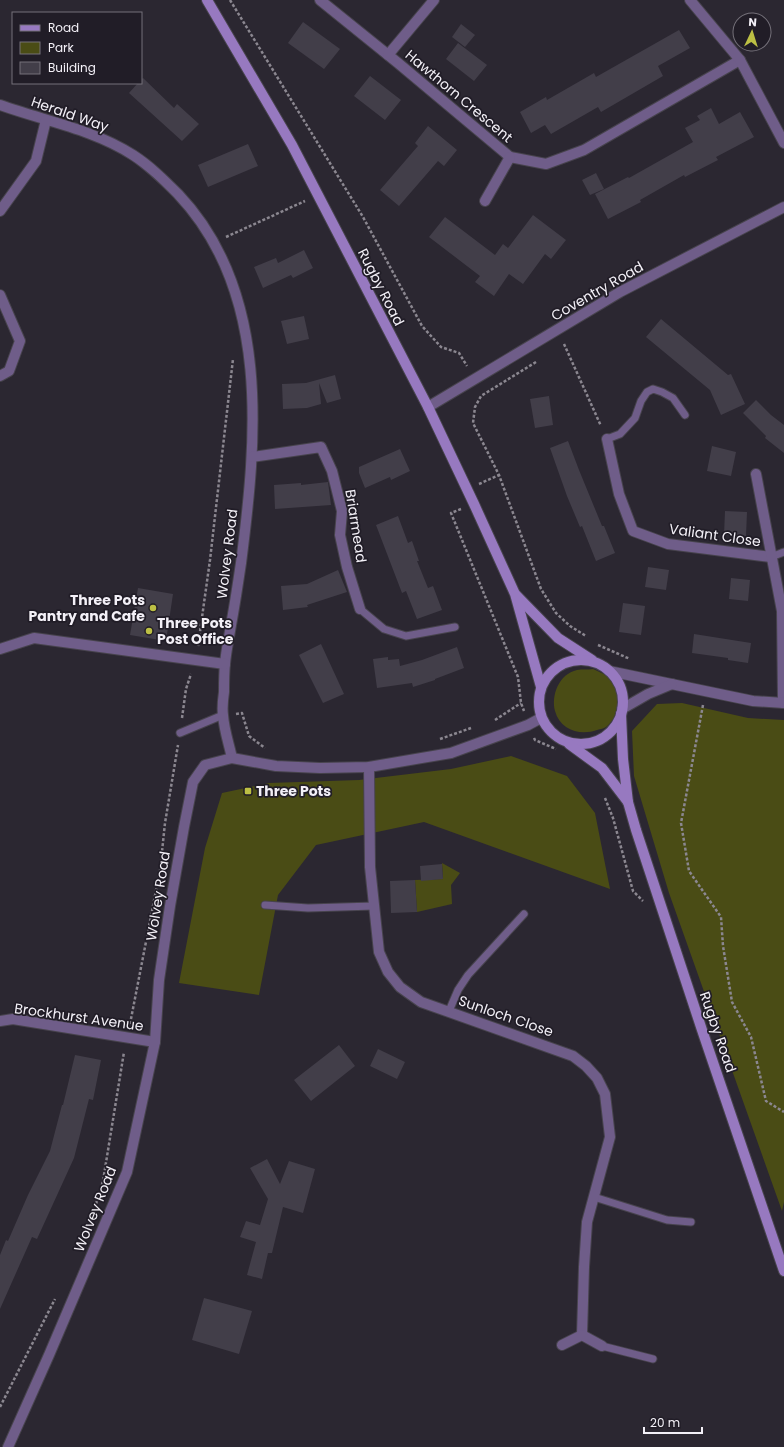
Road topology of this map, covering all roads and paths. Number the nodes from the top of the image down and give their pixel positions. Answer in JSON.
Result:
{"nodes":[{"id":1,"x":207,"y":0,"type":"edge"},
{"id":2,"x":230,"y":0,"type":"edge"},
{"id":3,"x":320,"y":0,"type":"edge"},
{"id":4,"x":434,"y":0,"type":"edge"},
{"id":5,"x":690,"y":0,"type":"edge"},
{"id":6,"x":388,"y":55,"type":"junction"},
{"id":7,"x":740,"y":60,"type":"junction"},
{"id":8,"x":0,"y":105,"type":"edge"},
{"id":9,"x":46,"y":120,"type":"junction"},
{"id":10,"x":784,"y":143,"type":"edge"},
{"id":11,"x":510,"y":157,"type":"junction"},
{"id":12,"x":318,"y":195,"type":"junction"},
{"id":13,"x":485,"y":201,"type":"dead end"},
{"id":14,"x":784,"y":207,"type":"edge"},
{"id":15,"x":0,"y":211,"type":"edge"},
{"id":16,"x":214,"y":242,"type":"junction"},
{"id":17,"x":0,"y":295,"type":"edge"},
{"id":18,"x":557,"y":330,"type":"junction"},
{"id":19,"x":249,"y":351,"type":"joint"},
{"id":20,"x":233,"y":355,"type":"dead end"},
{"id":21,"x":538,"y":361,"type":"dead end"},
{"id":22,"x":0,"y":376,"type":"edge"},
{"id":23,"x":475,"y":379,"type":"junction"},
{"id":24,"x":485,"y":393,"type":"junction"},
{"id":25,"x":428,"y":407,"type":"junction"},
{"id":26,"x":685,"y":415,"type":"dead end"},
{"id":27,"x":607,"y":439,"type":"junction"},
{"id":28,"x":252,"y":457,"type":"junction"},
{"id":29,"x":756,"y":474,"type":"dead end"},
{"id":30,"x":451,"y":513,"type":"dead end"},
{"id":31,"x":784,"y":552,"type":"edge"},
{"id":32,"x":772,"y":557,"type":"junction"},
{"id":33,"x":515,"y":594,"type":"junction"},
{"id":34,"x":360,"y":609,"type":"joint"},
{"id":35,"x":455,"y":627,"type":"dead end"},
{"id":36,"x":592,"y":640,"type":"dead end"},
{"id":37,"x":597,"y":644,"type":"dead end"},
{"id":38,"x":0,"y":649,"type":"edge"},
{"id":39,"x":196,"y":659,"type":"junction"},
{"id":40,"x":595,"y":663,"type":"junction"},
{"id":41,"x":225,"y":664,"type":"junction"},
{"id":42,"x":609,"y":671,"type":"junction"},
{"id":43,"x":642,"y":677,"type":"junction"},
{"id":44,"x":672,"y":684,"type":"junction"},
{"id":45,"x":541,"y":687,"type":"junction"},
{"id":46,"x":705,"y":691,"type":"junction"},
{"id":47,"x":783,"y":703,"type":"edge"},
{"id":48,"x":622,"y":712,"type":"junction"},
{"id":49,"x":223,"y":715,"type":"junction"},
{"id":50,"x":541,"y":718,"type":"junction"},
{"id":51,"x":494,"y":720,"type":"dead end"},
{"id":52,"x":528,"y":725,"type":"junction"},
{"id":53,"x":474,"y":727,"type":"dead end"},
{"id":54,"x":180,"y":733,"type":"dead end"},
{"id":55,"x":433,"y":740,"type":"dead end"},
{"id":56,"x":565,"y":742,"type":"junction"},
{"id":57,"x":266,"y":749,"type":"dead end"},
{"id":58,"x":558,"y":750,"type":"dead end"},
{"id":59,"x":232,"y":758,"type":"junction"},
{"id":60,"x":369,"y":767,"type":"junction"},
{"id":61,"x":602,"y":792,"type":"dead end"},
{"id":62,"x":628,"y":802,"type":"junction"},
{"id":63,"x":644,"y":902,"type":"dead end"},
{"id":64,"x":265,"y":905,"type":"dead end"},
{"id":65,"x":374,"y":906,"type":"junction"},
{"id":66,"x":524,"y":914,"type":"dead end"},
{"id":67,"x":449,"y":1011,"type":"junction"},
{"id":68,"x":0,"y":1021,"type":"edge"},
{"id":69,"x":155,"y":1042,"type":"junction"},
{"id":70,"x":784,"y":1112,"type":"edge"},
{"id":71,"x":594,"y":1197,"type":"junction"},
{"id":72,"x":691,"y":1222,"type":"dead end"},
{"id":73,"x":784,"y":1271,"type":"edge"},
{"id":74,"x":582,"y":1335,"type":"junction"},
{"id":75,"x":562,"y":1345,"type":"dead end"},
{"id":76,"x":602,"y":1346,"type":"joint"},
{"id":77,"x":653,"y":1359,"type":"dead end"},
{"id":78,"x":8,"y":1447,"type":"edge"}],
"edges":[{"from":1,"to":12,"type":"main road","name":"Rugby Road"},
{"from":2,"to":23,"type":"path"},
{"from":3,"to":6,"type":"street","name":"Hawthorn Crescent"},
{"from":4,"to":6,"type":"street"},
{"from":5,"to":7,"type":"street"},
{"from":6,"to":11,"type":"street","name":"Hawthorn Crescent"},
{"from":7,"to":10,"type":"street"},
{"from":7,"to":11,"type":"street","name":"Hawthorn Crescent"},
{"from":8,"to":9,"type":"street","name":"Herald Way"},
{"from":9,"to":15,"type":"street"},
{"from":9,"to":16,"type":"street","name":"Herald Way"},
{"from":11,"to":13,"type":"street"},
{"from":12,"to":16,"type":"path"},
{"from":12,"to":25,"type":"main road","name":"Rugby Road"},
{"from":14,"to":18,"type":"street","name":"Coventry Road"},
{"from":16,"to":19,"type":"street","name":"Herald Way"},
{"from":17,"to":22,"type":"street"},
{"from":18,"to":23,"type":"street","name":"Coventry Road"},
{"from":18,"to":27,"type":"path"},
{"from":19,"to":28,"type":"street","name":"Wolvey Road"},
{"from":20,"to":39,"type":"path"},
{"from":21,"to":24,"type":"path"},
{"from":23,"to":24,"type":"path"},
{"from":23,"to":25,"type":"street","name":"Coventry Road"},
{"from":24,"to":36,"type":"path"},
{"from":25,"to":33,"type":"main road","name":"Rugby Road"},
{"from":26,"to":27,"type":"lane"},
{"from":27,"to":32,"type":"street","name":"Valiant Close"},
{"from":28,"to":34,"type":"street","name":"Briarmead"},
{"from":28,"to":41,"type":"street","name":"Wolvey Road"},
{"from":29,"to":32,"type":"street"},
{"from":30,"to":51,"type":"path"},
{"from":31,"to":32,"type":"lane"},
{"from":32,"to":47,"type":"street"},
{"from":33,"to":40,"type":"main road","name":"Rugby Road"},
{"from":33,"to":45,"type":"main road","name":"Rugby Road"},
{"from":34,"to":35,"type":"lane"},
{"from":37,"to":43,"type":"path"},
{"from":38,"to":39,"type":"street"},
{"from":39,"to":41,"type":"street"},
{"from":40,"to":42,"type":"main road"},
{"from":40,"to":45,"type":"main road"},
{"from":41,"to":49,"type":"street","name":"Wolvey Road"},
{"from":42,"to":43,"type":"street"},
{"from":42,"to":48,"type":"main road"},
{"from":43,"to":44,"type":"street"},
{"from":44,"to":46,"type":"street"},
{"from":44,"to":48,"type":"street"},
{"from":45,"to":50,"type":"main road"},
{"from":46,"to":47,"type":"street"},
{"from":46,"to":70,"type":"path"},
{"from":48,"to":56,"type":"main road"},
{"from":48,"to":62,"type":"main road","name":"Rugby Road"},
{"from":49,"to":54,"type":"lane"},
{"from":49,"to":57,"type":"path"},
{"from":49,"to":59,"type":"street","name":"Wolvey Road"},
{"from":50,"to":52,"type":"street"},
{"from":50,"to":56,"type":"main road"},
{"from":52,"to":58,"type":"path"},
{"from":52,"to":60,"type":"street"},
{"from":53,"to":55,"type":"path"},
{"from":56,"to":62,"type":"main road","name":"Rugby Road"},
{"from":59,"to":60,"type":"street"},
{"from":59,"to":69,"type":"street","name":"Wolvey Road"},
{"from":60,"to":65,"type":"street","name":"Sunloch Close"},
{"from":61,"to":63,"type":"path"},
{"from":62,"to":73,"type":"main road","name":"Rugby Road"},
{"from":64,"to":65,"type":"lane"},
{"from":65,"to":67,"type":"street","name":"Sunloch Close"},
{"from":66,"to":67,"type":"lane"},
{"from":67,"to":71,"type":"street","name":"Sunloch Close"},
{"from":68,"to":69,"type":"street","name":"Brockhurst Avenue"},
{"from":69,"to":78,"type":"street","name":"Wolvey Road"},
{"from":71,"to":72,"type":"lane"},
{"from":71,"to":74,"type":"street","name":"Sunloch Close"},
{"from":74,"to":75,"type":"street"},
{"from":74,"to":76,"type":"street"},
{"from":76,"to":77,"type":"lane"}]}
